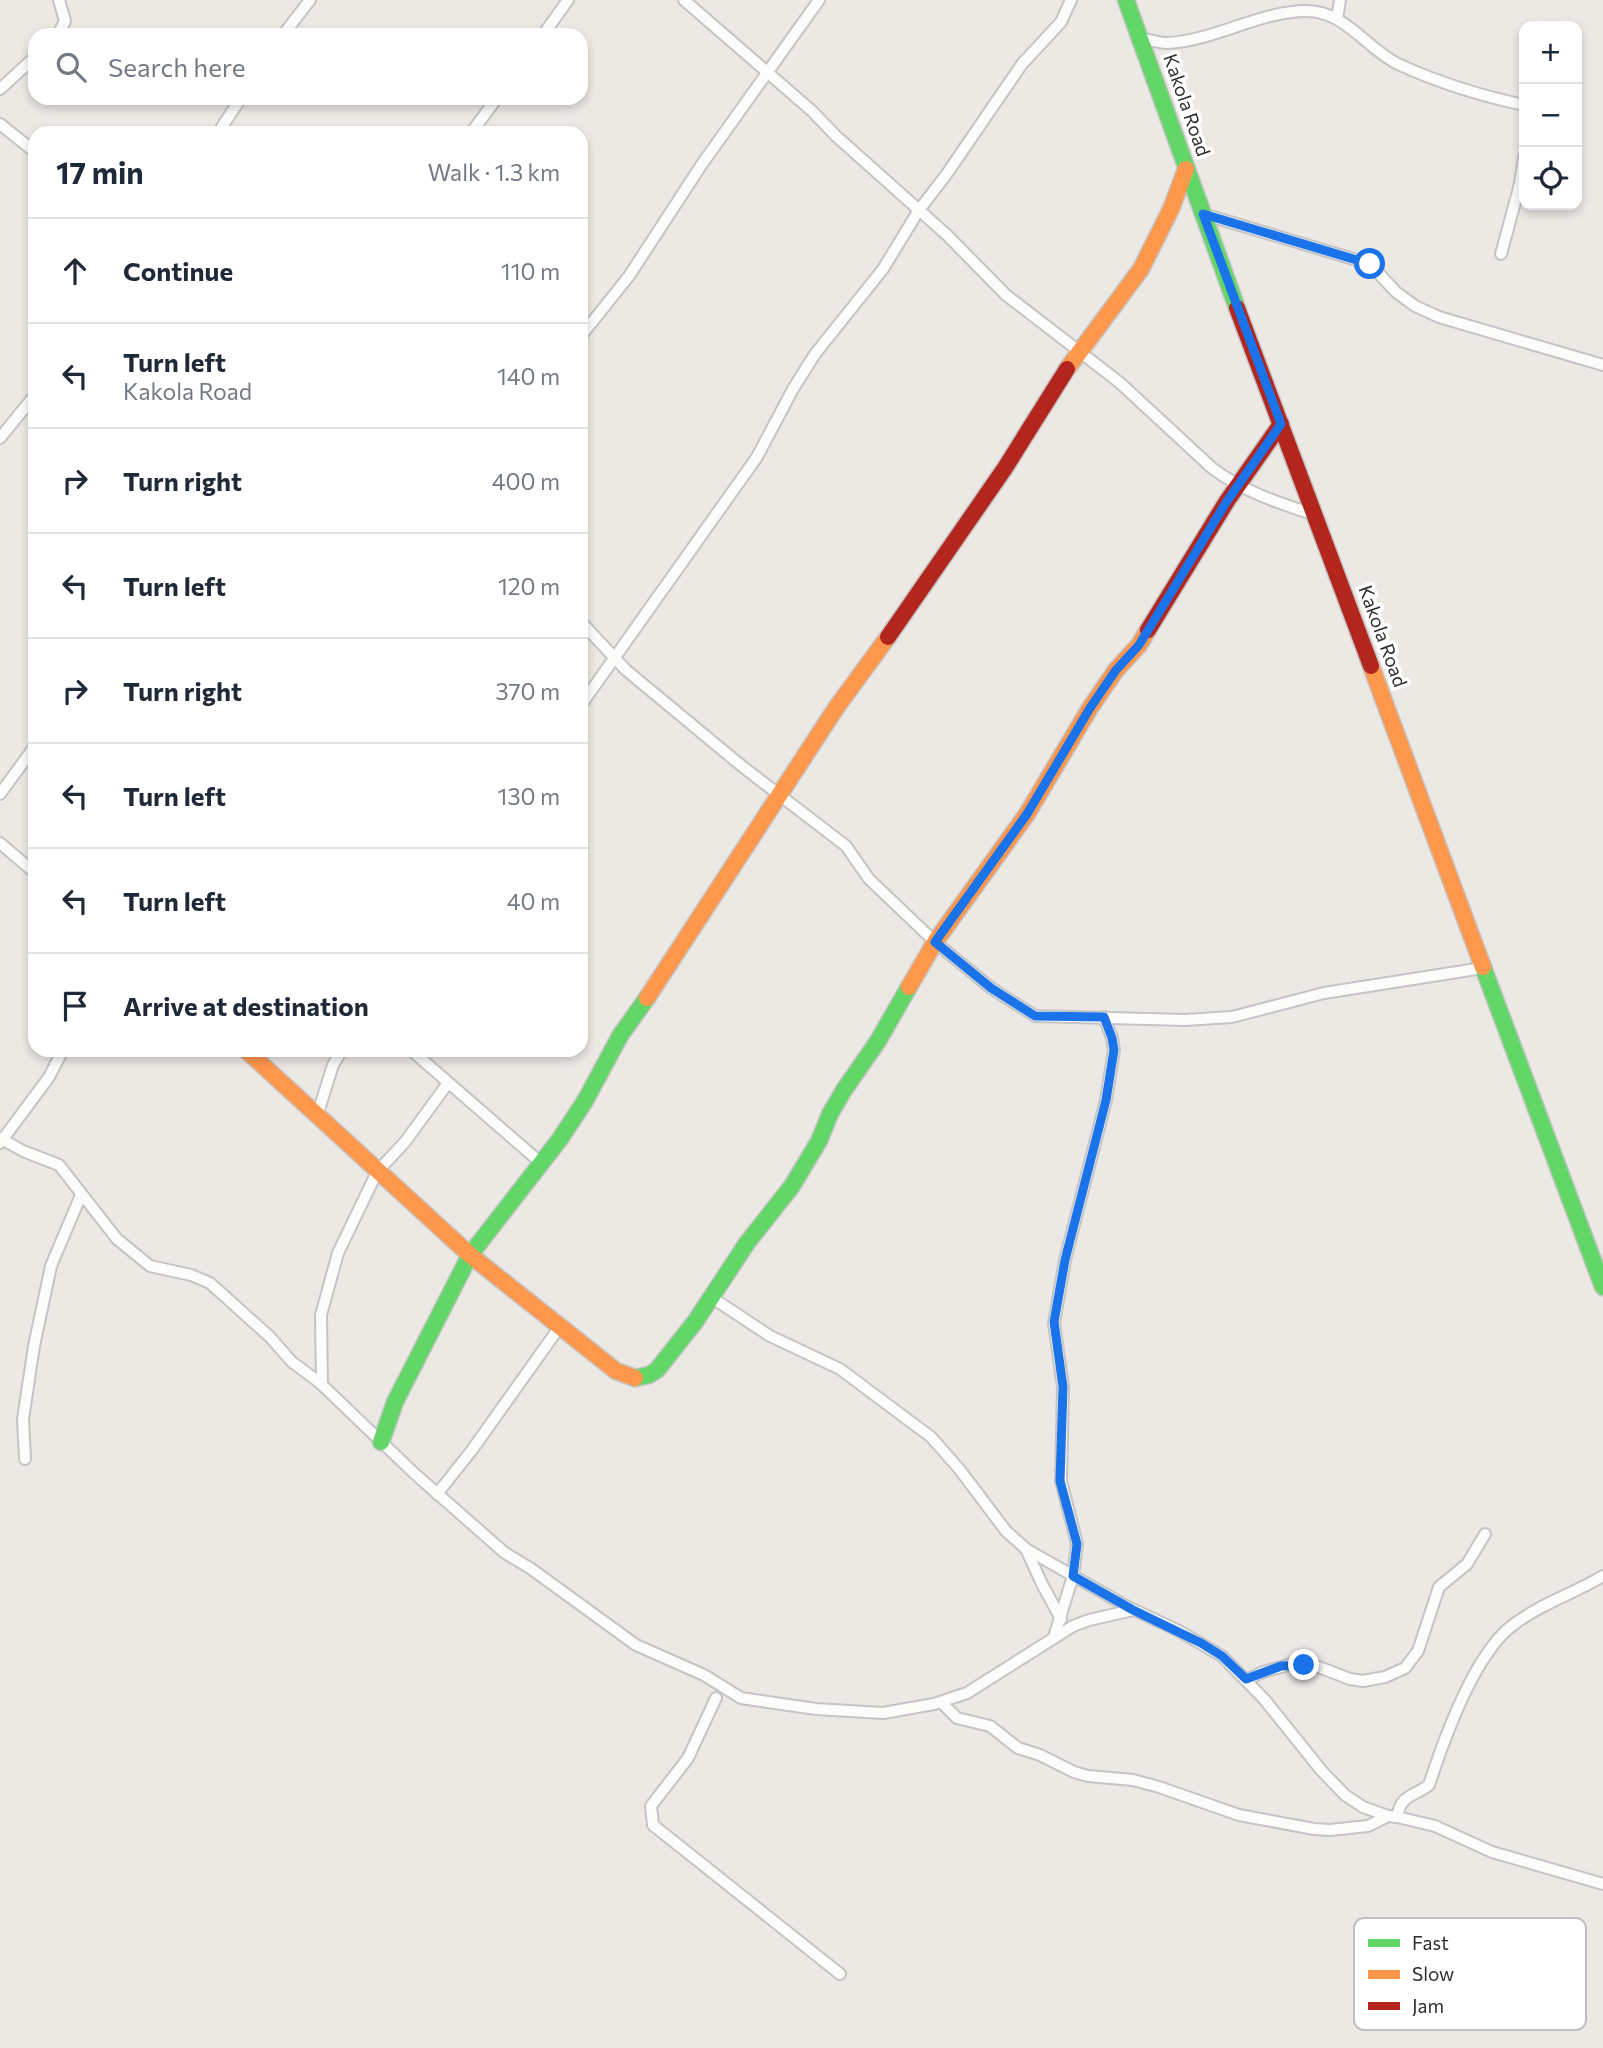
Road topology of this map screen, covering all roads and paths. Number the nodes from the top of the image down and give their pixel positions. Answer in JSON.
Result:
{"nodes":[{"id":1,"x":59,"y":0,"type":"edge"},
{"id":2,"x":310,"y":0,"type":"edge"},
{"id":3,"x":568,"y":0,"type":"edge"},
{"id":4,"x":684,"y":0,"type":"edge"},
{"id":5,"x":819,"y":0,"type":"edge"},
{"id":6,"x":1070,"y":0,"type":"edge"},
{"id":7,"x":1126,"y":0,"type":"edge"},
{"id":8,"x":1340,"y":0,"type":"edge"},
{"id":9,"x":1337,"y":19,"type":"junction"},
{"id":10,"x":62,"y":28,"type":"edge"},
{"id":11,"x":288,"y":28,"type":"edge"},
{"id":12,"x":548,"y":28,"type":"edge"},
{"id":13,"x":1142,"y":38,"type":"junction"},
{"id":14,"x":28,"y":63,"type":"edge"},
{"id":15,"x":766,"y":71,"type":"junction"},
{"id":16,"x":0,"y":89,"type":"edge"},
{"id":17,"x":1519,"y":104,"type":"edge"},
{"id":18,"x":236,"y":105,"type":"edge"},
{"id":19,"x":491,"y":105,"type":"edge"},
{"id":20,"x":0,"y":124,"type":"edge"},
{"id":21,"x":223,"y":126,"type":"edge"},
{"id":22,"x":476,"y":126,"type":"edge"},
{"id":23,"x":28,"y":146,"type":"edge"},
{"id":24,"x":1186,"y":169,"type":"junction"},
{"id":25,"x":1519,"y":188,"type":"edge"},
{"id":26,"x":919,"y":210,"type":"junction"},
{"id":27,"x":1203,"y":214,"type":"junction"},
{"id":28,"x":1501,"y":254,"type":"dead end"},
{"id":29,"x":588,"y":327,"type":"edge"},
{"id":30,"x":1079,"y":350,"type":"junction"},
{"id":31,"x":1603,"y":365,"type":"edge"},
{"id":32,"x":28,"y":404,"type":"edge"},
{"id":33,"x":1281,"y":424,"type":"junction"},
{"id":34,"x":0,"y":438,"type":"edge"},
{"id":35,"x":1238,"y":484,"type":"junction"},
{"id":36,"x":1315,"y":515,"type":"junction"},
{"id":37,"x":588,"y":629,"type":"edge"},
{"id":38,"x":614,"y":656,"type":"junction"},
{"id":39,"x":588,"y":695,"type":"edge"},
{"id":40,"x":28,"y":756,"type":"edge"},
{"id":41,"x":0,"y":794,"type":"edge"},
{"id":42,"x":781,"y":796,"type":"junction"},
{"id":43,"x":0,"y":843,"type":"edge"},
{"id":44,"x":28,"y":867,"type":"edge"},
{"id":45,"x":935,"y":942,"type":"junction"},
{"id":46,"x":1483,"y":968,"type":"junction"},
{"id":47,"x":1104,"y":1017,"type":"junction"},
{"id":48,"x":59,"y":1057,"type":"edge"},
{"id":49,"x":254,"y":1057,"type":"edge"},
{"id":50,"x":338,"y":1057,"type":"edge"},
{"id":51,"x":419,"y":1057,"type":"edge"},
{"id":52,"x":448,"y":1083,"type":"junction"},
{"id":53,"x":317,"y":1116,"type":"junction"},
{"id":54,"x":1,"y":1140,"type":"edge"},
{"id":55,"x":541,"y":1163,"type":"junction"},
{"id":56,"x":377,"y":1172,"type":"junction"},
{"id":57,"x":81,"y":1195,"type":"junction"},
{"id":58,"x":470,"y":1255,"type":"junction"},
{"id":59,"x":1603,"y":1287,"type":"edge"},
{"id":60,"x":711,"y":1297,"type":"junction"},
{"id":61,"x":561,"y":1325,"type":"junction"},
{"id":62,"x":322,"y":1385,"type":"junction"},
{"id":63,"x":381,"y":1443,"type":"junction"},
{"id":64,"x":25,"y":1459,"type":"dead end"},
{"id":65,"x":437,"y":1494,"type":"junction"},
{"id":66,"x":1485,"y":1534,"type":"dead end"},
{"id":67,"x":1026,"y":1549,"type":"junction"},
{"id":68,"x":1073,"y":1576,"type":"junction"},
{"id":69,"x":1603,"y":1576,"type":"edge"},
{"id":70,"x":1133,"y":1610,"type":"junction"},
{"id":71,"x":1061,"y":1619,"type":"junction"},
{"id":72,"x":1054,"y":1637,"type":"junction"},
{"id":73,"x":1246,"y":1679,"type":"junction"},
{"id":74,"x":716,"y":1698,"type":"dead end"},
{"id":75,"x":941,"y":1702,"type":"junction"},
{"id":76,"x":1392,"y":1816,"type":"junction"},
{"id":77,"x":1603,"y":1884,"type":"edge"},
{"id":78,"x":839,"y":1975,"type":"dead end"}],
"edges":[{"from":1,"to":10,"type":"street"},
{"from":2,"to":11,"type":"street"},
{"from":3,"to":12,"type":"street"},
{"from":4,"to":15,"type":"street"},
{"from":5,"to":15,"type":"street"},
{"from":6,"to":26,"type":"street"},
{"from":7,"to":13,"type":"street","name":"Kakola Road"},
{"from":8,"to":9,"type":"street"},
{"from":9,"to":13,"type":"street"},
{"from":9,"to":17,"type":"street"},
{"from":13,"to":24,"type":"street","name":"Kakola Road"},
{"from":14,"to":16,"type":"street"},
{"from":15,"to":26,"type":"street"},
{"from":15,"to":29,"type":"street"},
{"from":18,"to":21,"type":"street"},
{"from":19,"to":22,"type":"street"},
{"from":20,"to":23,"type":"street"},
{"from":24,"to":27,"type":"street","name":"Kakola Road"},
{"from":24,"to":30,"type":"street"},
{"from":25,"to":28,"type":"street"},
{"from":26,"to":30,"type":"street"},
{"from":26,"to":38,"type":"street"},
{"from":27,"to":31,"type":"street"},
{"from":27,"to":33,"type":"street","name":"Kakola Road"},
{"from":30,"to":35,"type":"street"},
{"from":30,"to":42,"type":"street"},
{"from":32,"to":34,"type":"street"},
{"from":33,"to":35,"type":"street"},
{"from":33,"to":36,"type":"street","name":"Kakola Road"},
{"from":35,"to":36,"type":"street"},
{"from":35,"to":45,"type":"street"},
{"from":36,"to":46,"type":"street","name":"Kakola Road"},
{"from":37,"to":38,"type":"street"},
{"from":38,"to":39,"type":"street"},
{"from":38,"to":42,"type":"street"},
{"from":40,"to":41,"type":"street"},
{"from":42,"to":45,"type":"street"},
{"from":42,"to":55,"type":"street"},
{"from":43,"to":44,"type":"street"},
{"from":45,"to":47,"type":"street"},
{"from":45,"to":60,"type":"street"},
{"from":46,"to":47,"type":"street"},
{"from":46,"to":59,"type":"street","name":"Kakola Road"},
{"from":47,"to":68,"type":"street"},
{"from":48,"to":54,"type":"street"},
{"from":49,"to":53,"type":"street"},
{"from":50,"to":53,"type":"street"},
{"from":51,"to":52,"type":"street"},
{"from":52,"to":55,"type":"street"},
{"from":52,"to":56,"type":"street"},
{"from":53,"to":56,"type":"street"},
{"from":54,"to":57,"type":"street"},
{"from":55,"to":58,"type":"street"},
{"from":56,"to":58,"type":"street"},
{"from":56,"to":62,"type":"street"},
{"from":57,"to":62,"type":"street"},
{"from":57,"to":64,"type":"street"},
{"from":58,"to":61,"type":"street"},
{"from":58,"to":63,"type":"street"},
{"from":60,"to":61,"type":"street"},
{"from":60,"to":67,"type":"street"},
{"from":61,"to":65,"type":"street"},
{"from":62,"to":63,"type":"street"},
{"from":63,"to":65,"type":"street"},
{"from":65,"to":75,"type":"street"},
{"from":66,"to":73,"type":"street"},
{"from":67,"to":68,"type":"street"},
{"from":67,"to":71,"type":"street"},
{"from":68,"to":70,"type":"street"},
{"from":68,"to":71,"type":"street"},
{"from":69,"to":76,"type":"street"},
{"from":70,"to":72,"type":"street"},
{"from":70,"to":73,"type":"street"},
{"from":71,"to":72,"type":"street"},
{"from":72,"to":75,"type":"street"},
{"from":73,"to":76,"type":"street"},
{"from":74,"to":78,"type":"street"},
{"from":75,"to":76,"type":"street"},
{"from":76,"to":77,"type":"street"}]}
